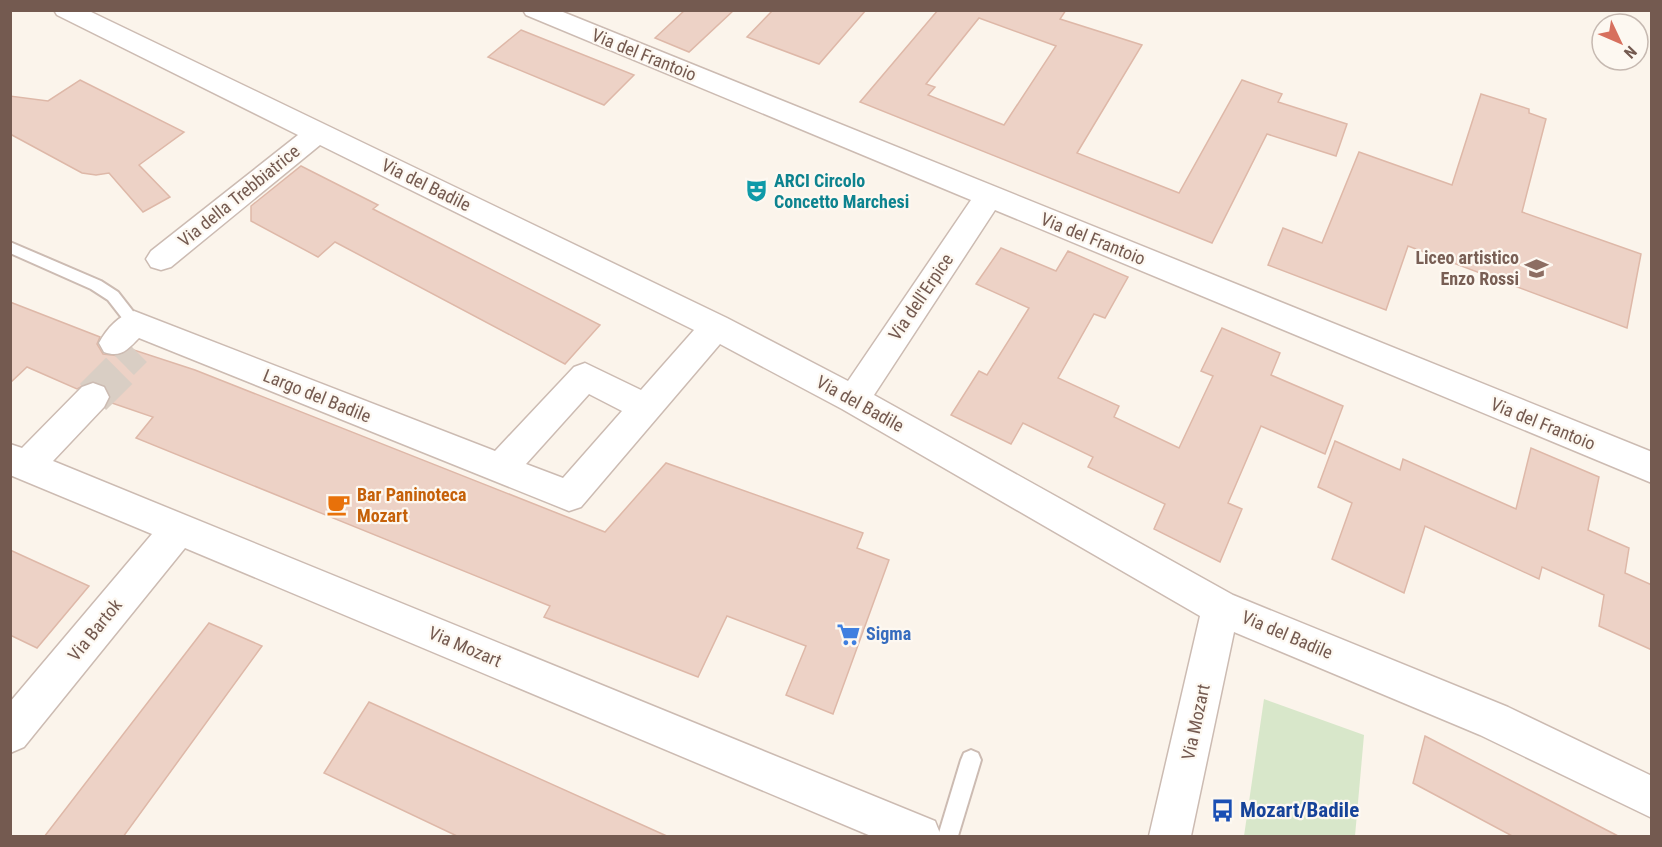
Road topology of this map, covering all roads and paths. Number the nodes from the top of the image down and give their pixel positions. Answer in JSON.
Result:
{"nodes":[{"id":1,"x":66,"y":10,"type":"edge"},
{"id":2,"x":535,"y":10,"type":"edge"},
{"id":3,"x":318,"y":133,"type":"junction"},
{"id":4,"x":989,"y":196,"type":"junction"},
{"id":5,"x":10,"y":247,"type":"edge"},
{"id":6,"x":161,"y":259,"type":"dead end"},
{"id":7,"x":716,"y":327,"type":"junction"},
{"id":8,"x":136,"y":338,"type":"joint"},
{"id":9,"x":83,"y":392,"type":"tunnel mouth"},
{"id":10,"x":853,"y":399,"type":"junction"},
{"id":11,"x":646,"y":408,"type":"junction"},
{"id":12,"x":16,"y":459,"type":"edge"},
{"id":13,"x":501,"y":468,"type":"junction"},
{"id":14,"x":1652,"y":468,"type":"edge"},
{"id":15,"x":179,"y":528,"type":"junction"},
{"id":16,"x":1220,"y":608,"type":"junction"},
{"id":17,"x":10,"y":733,"type":"edge"},
{"id":18,"x":971,"y":759,"type":"dead end"},
{"id":19,"x":1652,"y":798,"type":"edge"},
{"id":20,"x":920,"y":837,"type":"edge"},
{"id":21,"x":948,"y":837,"type":"edge"},
{"id":22,"x":1170,"y":837,"type":"edge"}],
"edges":[{"from":1,"to":3,"type":"street","name":"Via del Badile"},
{"from":2,"to":4,"type":"street","name":"Via del Frantoio"},
{"from":3,"to":6,"type":"street","name":"Via della Trebbiatrice"},
{"from":3,"to":7,"type":"street","name":"Via del Badile"},
{"from":4,"to":10,"type":"street","name":"Via dell'Erpice"},
{"from":4,"to":14,"type":"street","name":"Via del Frantoio"},
{"from":5,"to":8,"type":"lane"},
{"from":7,"to":10,"type":"street","name":"Via del Badile"},
{"from":7,"to":11,"type":"street","name":"Largo del Badile"},
{"from":8,"to":13,"type":"street","name":"Largo del Badile"},
{"from":9,"to":12,"type":"street"},
{"from":10,"to":16,"type":"street","name":"Via del Badile"},
{"from":11,"to":13,"type":"street","name":"Largo del Badile"},
{"from":11,"to":13,"type":"street"},
{"from":12,"to":15,"type":"street","name":"Via Mozart"},
{"from":15,"to":17,"type":"street","name":"Via Bartok"},
{"from":15,"to":20,"type":"street","name":"Via Mozart"},
{"from":16,"to":19,"type":"street","name":"Via del Badile"},
{"from":16,"to":22,"type":"street","name":"Via Mozart"},
{"from":18,"to":21,"type":"lane"}]}
